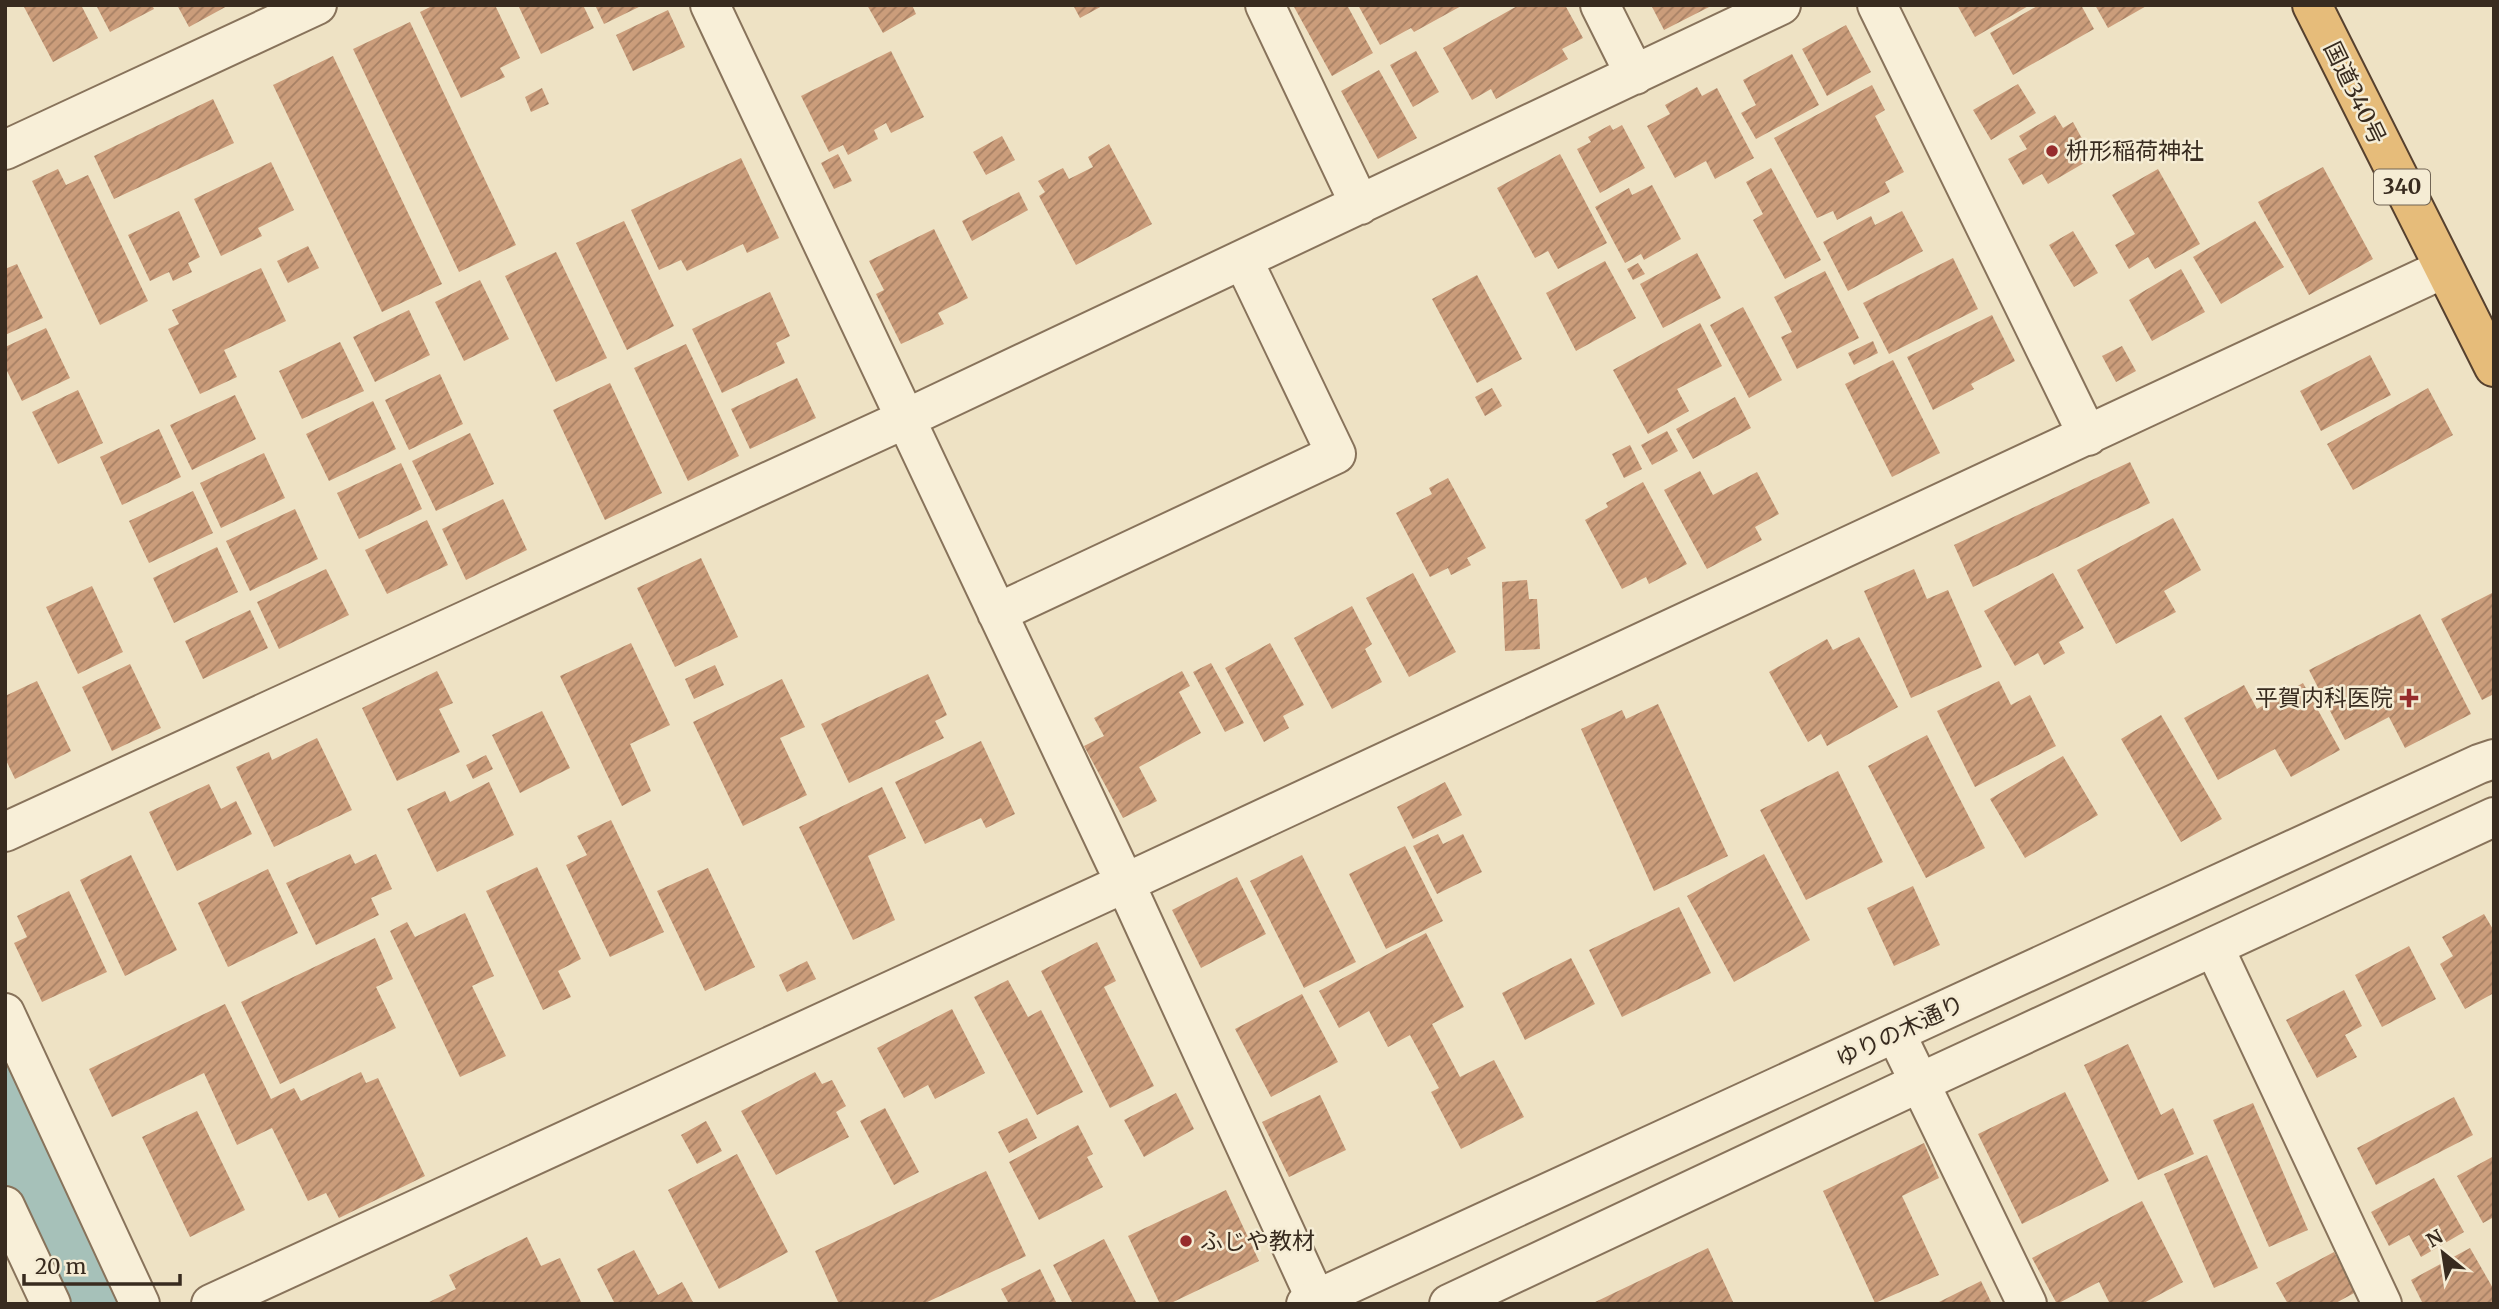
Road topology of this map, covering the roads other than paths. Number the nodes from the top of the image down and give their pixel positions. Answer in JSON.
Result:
{"nodes":[{"id":1,"x":317,"y":5,"type":"edge"},
{"id":2,"x":710,"y":5,"type":"edge"},
{"id":3,"x":1265,"y":5,"type":"edge"},
{"id":4,"x":1600,"y":5,"type":"edge"},
{"id":5,"x":1781,"y":5,"type":"edge"},
{"id":6,"x":1877,"y":5,"type":"edge"},
{"id":7,"x":2312,"y":5,"type":"edge"},
{"id":8,"x":1634,"y":75,"type":"junction"},
{"id":9,"x":5,"y":150,"type":"edge"},
{"id":10,"x":1360,"y":205,"type":"junction"},
{"id":11,"x":1243,"y":260,"type":"junction"},
{"id":12,"x":2443,"y":269,"type":"junction"},
{"id":13,"x":2494,"y":367,"type":"edge"},
{"id":14,"x":905,"y":419,"type":"junction"},
{"id":15,"x":2088,"y":436,"type":"junction"},
{"id":16,"x":997,"y":613,"type":"junction"},
{"id":17,"x":2494,"y":759,"type":"edge"},
{"id":18,"x":2494,"y":817,"type":"edge"},
{"id":19,"x":5,"y":832,"type":"edge"},
{"id":20,"x":1125,"y":883,"type":"junction"},
{"id":21,"x":2214,"y":947,"type":"junction"},
{"id":22,"x":5,"y":1013,"type":"edge"},
{"id":23,"x":1895,"y":1034,"type":"junction"},
{"id":24,"x":1920,"y":1082,"type":"junction"},
{"id":25,"x":5,"y":1206,"type":"edge"},
{"id":26,"x":1313,"y":1302,"type":"edge"},
{"id":27,"x":51,"y":1304,"type":"edge"},
{"id":28,"x":140,"y":1304,"type":"edge"},
{"id":29,"x":211,"y":1304,"type":"edge"},
{"id":30,"x":1449,"y":1304,"type":"edge"},
{"id":31,"x":2027,"y":1304,"type":"edge"},
{"id":32,"x":2382,"y":1304,"type":"edge"}],
"edges":[{"from":1,"to":9,"type":"street"},
{"from":2,"to":14,"type":"street"},
{"from":3,"to":10,"type":"street"},
{"from":4,"to":8,"type":"street"},
{"from":5,"to":8,"type":"street"},
{"from":6,"to":15,"type":"street"},
{"from":7,"to":12,"type":"highway","name":"国道340号","number":"340"},
{"from":8,"to":10,"type":"street"},
{"from":10,"to":11,"type":"street"},
{"from":11,"to":14,"type":"street"},
{"from":11,"to":16,"type":"street"},
{"from":12,"to":13,"type":"highway","name":"国道340号","number":"340"},
{"from":12,"to":15,"type":"street"},
{"from":14,"to":16,"type":"street"},
{"from":14,"to":19,"type":"street"},
{"from":15,"to":20,"type":"street"},
{"from":16,"to":20,"type":"street"},
{"from":17,"to":23,"type":"street","name":"ゆりの木通り"},
{"from":18,"to":21,"type":"street"},
{"from":20,"to":26,"type":"street"},
{"from":20,"to":29,"type":"street"},
{"from":21,"to":24,"type":"street"},
{"from":21,"to":32,"type":"street"},
{"from":22,"to":28,"type":"street"},
{"from":23,"to":24,"type":"street"},
{"from":23,"to":26,"type":"street","name":"ゆりの木通り"},
{"from":24,"to":30,"type":"street"},
{"from":24,"to":31,"type":"street"},
{"from":25,"to":27,"type":"street"}]}
